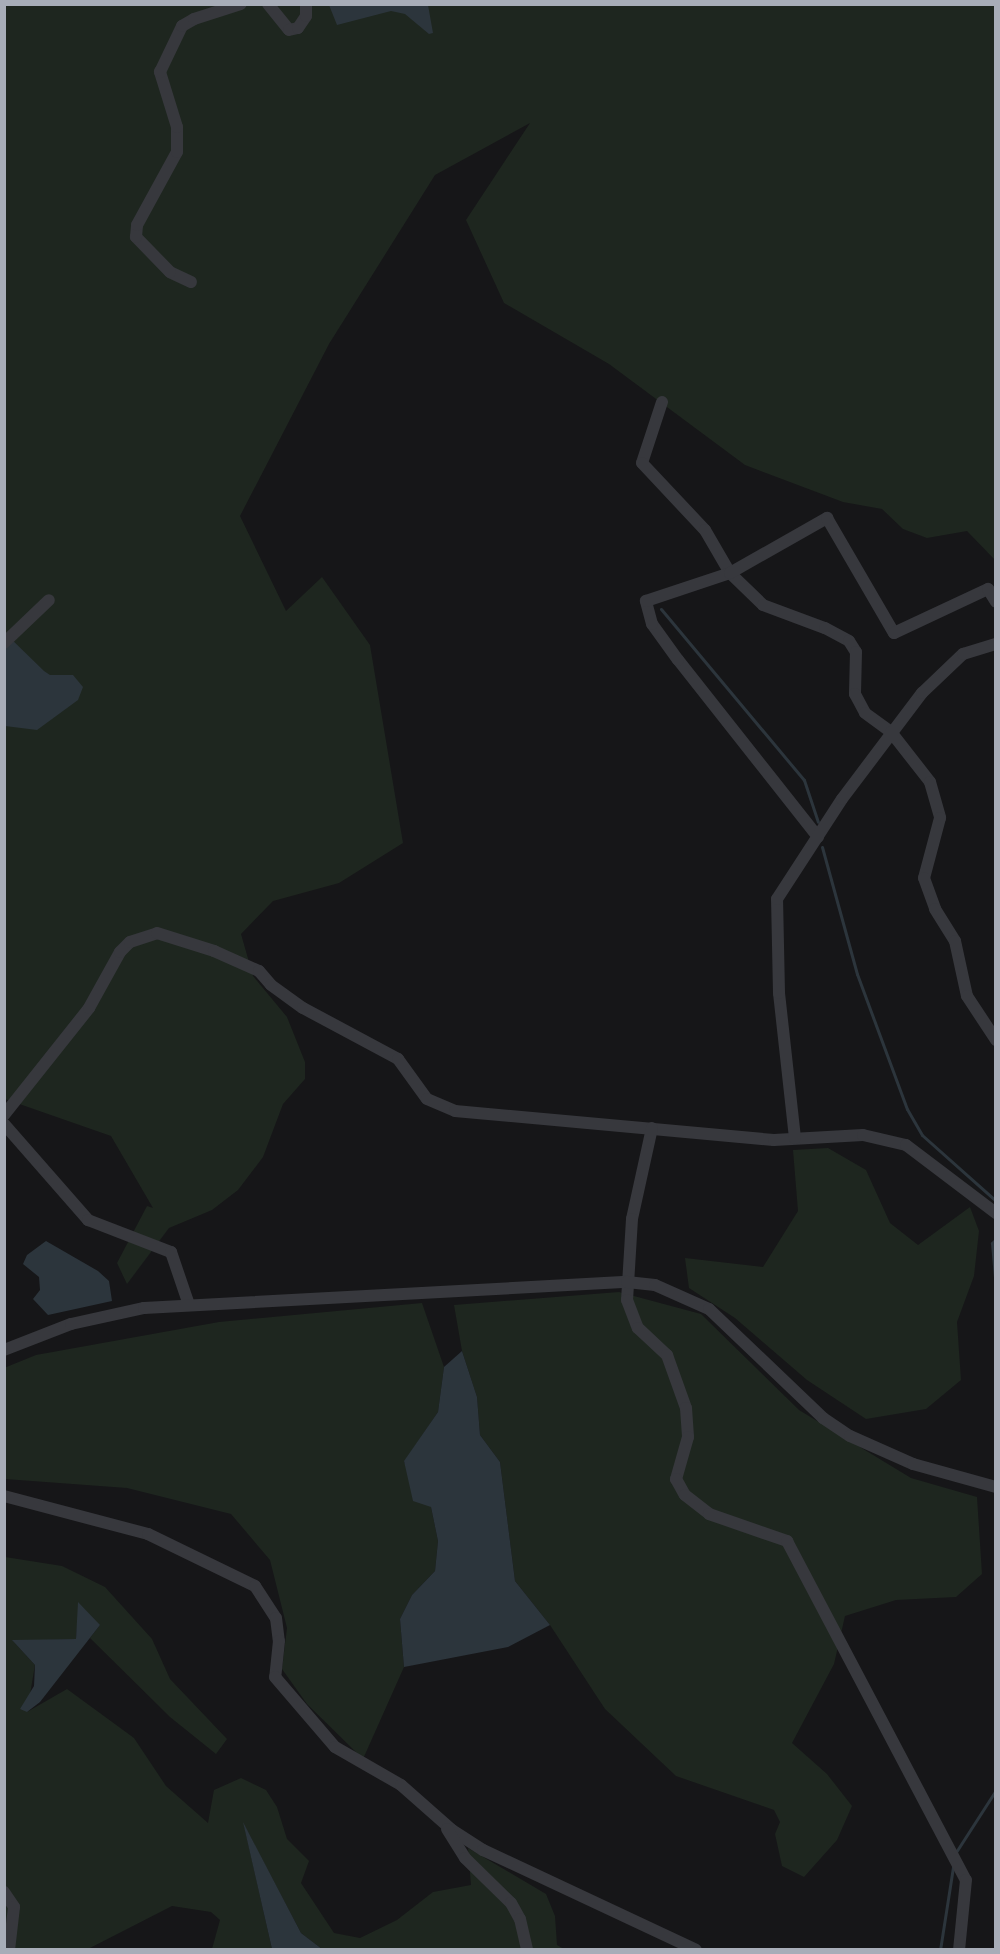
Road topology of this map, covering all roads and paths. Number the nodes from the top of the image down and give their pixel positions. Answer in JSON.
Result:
{"nodes":[{"id":1,"x":241,"y":4,"type":"edge"},
{"id":2,"x":268,"y":4,"type":"edge"},
{"id":3,"x":306,"y":4,"type":"edge"},
{"id":4,"x":191,"y":282,"type":"dead end"},
{"id":5,"x":662,"y":402,"type":"dead end"},
{"id":6,"x":730,"y":573,"type":"junction"},
{"id":7,"x":49,"y":600,"type":"dead end"},
{"id":8,"x":996,"y":602,"type":"edge"},
{"id":9,"x":4,"y":643,"type":"edge"},
{"id":10,"x":996,"y":644,"type":"edge"},
{"id":11,"x":891,"y":732,"type":"junction"},
{"id":12,"x":818,"y":837,"type":"junction"},
{"id":13,"x":996,"y":1040,"type":"edge"},
{"id":14,"x":4,"y":1115,"type":"edge"},
{"id":15,"x":4,"y":1124,"type":"edge"},
{"id":16,"x":652,"y":1128,"type":"junction"},
{"id":17,"x":795,"y":1138,"type":"junction"},
{"id":18,"x":996,"y":1213,"type":"edge"},
{"id":19,"x":627,"y":1282,"type":"junction"},
{"id":20,"x":189,"y":1305,"type":"junction"},
{"id":21,"x":4,"y":1350,"type":"edge"},
{"id":22,"x":996,"y":1486,"type":"edge"},
{"id":23,"x":4,"y":1496,"type":"edge"},
{"id":24,"x":438,"y":1814,"type":"junction"},
{"id":25,"x":4,"y":1892,"type":"edge"},
{"id":26,"x":9,"y":1950,"type":"edge"},
{"id":27,"x":527,"y":1950,"type":"edge"},
{"id":28,"x":696,"y":1950,"type":"edge"},
{"id":29,"x":959,"y":1950,"type":"edge"}],
"edges":[{"from":1,"to":4,"type":"street"},
{"from":2,"to":3,"type":"street"},
{"from":5,"to":6,"type":"street"},
{"from":6,"to":8,"type":"street"},
{"from":6,"to":11,"type":"street"},
{"from":6,"to":12,"type":"street"},
{"from":7,"to":9,"type":"street"},
{"from":10,"to":11,"type":"street"},
{"from":11,"to":12,"type":"street"},
{"from":11,"to":13,"type":"street"},
{"from":12,"to":17,"type":"street"},
{"from":14,"to":16,"type":"street"},
{"from":15,"to":20,"type":"street"},
{"from":16,"to":17,"type":"street"},
{"from":16,"to":19,"type":"street"},
{"from":17,"to":18,"type":"street"},
{"from":19,"to":20,"type":"street"},
{"from":19,"to":22,"type":"street"},
{"from":19,"to":29,"type":"street"},
{"from":20,"to":21,"type":"street"},
{"from":23,"to":24,"type":"street"},
{"from":24,"to":27,"type":"street"},
{"from":24,"to":28,"type":"street"},
{"from":25,"to":26,"type":"street"}]}
